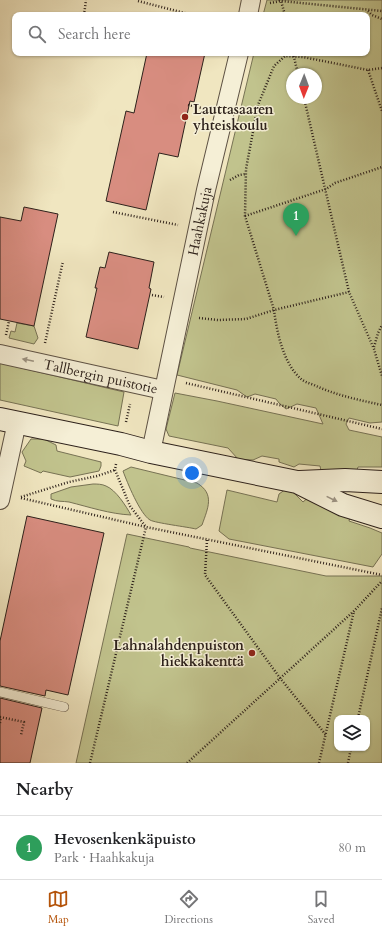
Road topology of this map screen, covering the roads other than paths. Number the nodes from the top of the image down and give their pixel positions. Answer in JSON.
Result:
{"nodes":[{"id":1,"x":251,"y":0,"type":"edge"},
{"id":2,"x":249,"y":12,"type":"edge"},
{"id":3,"x":238,"y":56,"type":"edge"},
{"id":4,"x":2,"y":347,"type":"edge"},
{"id":5,"x":164,"y":384,"type":"junction"},
{"id":6,"x":9,"y":420,"type":"edge"},
{"id":7,"x":150,"y":452,"type":"junction"},
{"id":8,"x":296,"y":482,"type":"junction"},
{"id":9,"x":382,"y":482,"type":"edge"},
{"id":10,"x":1,"y":496,"type":"edge"},
{"id":11,"x":382,"y":517,"type":"edge"},
{"id":12,"x":0,"y":692,"type":"edge"},
{"id":13,"x":64,"y":707,"type":"dead end"}],
"edges":[{"from":1,"to":2,"type":"street"},
{"from":3,"to":5,"type":"street","name":"Haahkakuja"},
{"from":5,"to":4,"type":"street","name":"Tallbergin puistotie","one_way":true},
{"from":5,"to":7,"type":"street","name":"Tallbergin puistotie"},
{"from":6,"to":7,"type":"street"},
{"from":6,"to":10,"type":"street"},
{"from":7,"to":8,"type":"street"},
{"from":8,"to":9,"type":"street"},
{"from":8,"to":11,"type":"street","one_way":true},
{"from":12,"to":13,"type":"lane"}]}
